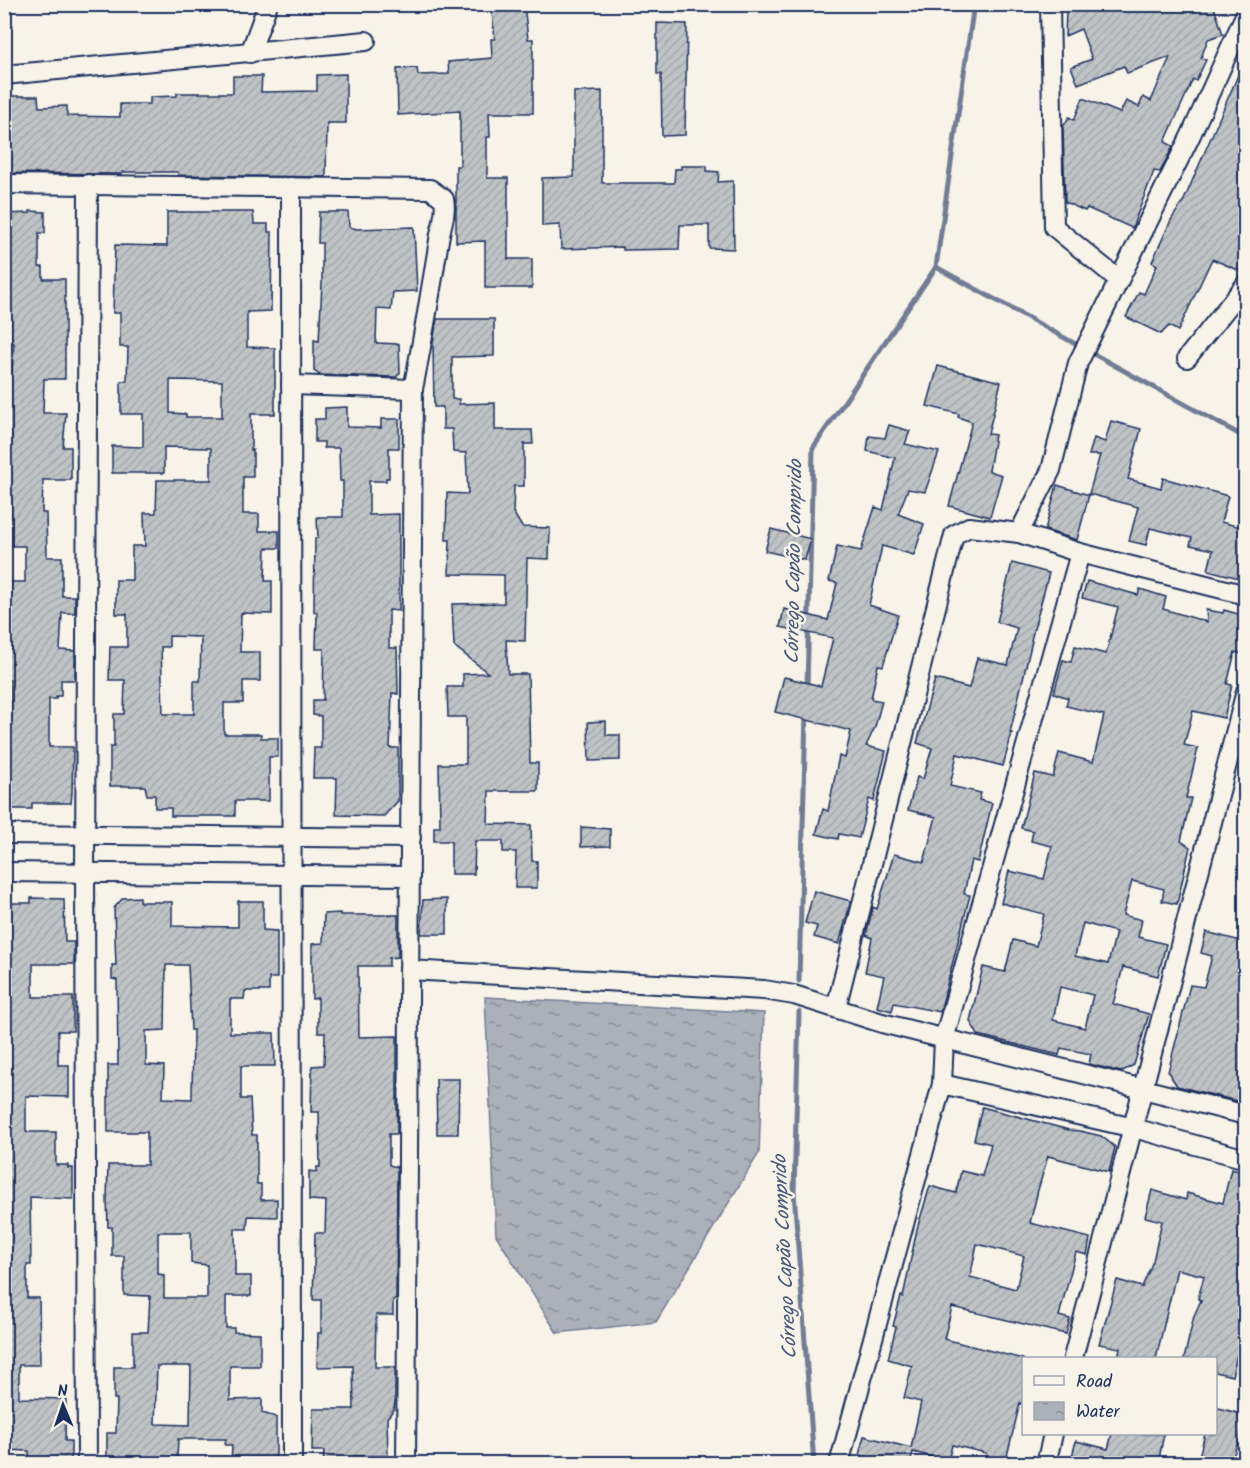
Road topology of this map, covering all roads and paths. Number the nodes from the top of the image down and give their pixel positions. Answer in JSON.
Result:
{"nodes":[{"id":1,"x":268,"y":4,"type":"edge"},
{"id":2,"x":1050,"y":4,"type":"edge"},
{"id":3,"x":1245,"y":13,"type":"edge"},
{"id":4,"x":366,"y":41,"type":"dead end"},
{"id":5,"x":250,"y":53,"type":"junction"},
{"id":6,"x":4,"y":75,"type":"edge"},
{"id":7,"x":4,"y":184,"type":"edge"},
{"id":8,"x":88,"y":184,"type":"junction"},
{"id":9,"x":291,"y":187,"type":"junction"},
{"id":10,"x":1119,"y":280,"type":"junction"},
{"id":11,"x":1245,"y":284,"type":"edge"},
{"id":12,"x":1187,"y":358,"type":"dead end"},
{"id":13,"x":291,"y":385,"type":"junction"},
{"id":14,"x":414,"y":389,"type":"junction"},
{"id":15,"x":1019,"y":533,"type":"junction"},
{"id":16,"x":1080,"y":553,"type":"junction"},
{"id":17,"x":1245,"y":595,"type":"edge"},
{"id":18,"x":1245,"y":691,"type":"edge"},
{"id":19,"x":4,"y":834,"type":"edge"},
{"id":20,"x":85,"y":835,"type":"junction"},
{"id":21,"x":292,"y":837,"type":"junction"},
{"id":22,"x":411,"y":838,"type":"junction"},
{"id":23,"x":4,"y":872,"type":"edge"},
{"id":24,"x":85,"y":873,"type":"junction"},
{"id":25,"x":292,"y":875,"type":"junction"},
{"id":26,"x":410,"y":876,"type":"junction"},
{"id":27,"x":409,"y":970,"type":"junction"},
{"id":28,"x":836,"y":1008,"type":"junction"},
{"id":29,"x":944,"y":1039,"type":"junction"},
{"id":30,"x":942,"y":1084,"type":"junction"},
{"id":31,"x":1144,"y":1090,"type":"junction"},
{"id":32,"x":1245,"y":1115,"type":"edge"},
{"id":33,"x":1134,"y":1128,"type":"junction"},
{"id":34,"x":1245,"y":1159,"type":"edge"},
{"id":35,"x":1074,"y":1357,"type":"edge"},
{"id":36,"x":1053,"y":1435,"type":"edge"},
{"id":37,"x":87,"y":1464,"type":"edge"},
{"id":38,"x":292,"y":1464,"type":"edge"},
{"id":39,"x":406,"y":1464,"type":"edge"},
{"id":40,"x":839,"y":1464,"type":"edge"},
{"id":41,"x":1046,"y":1464,"type":"edge"}],
"edges":[{"from":1,"to":5,"type":"street"},
{"from":2,"to":10,"type":"street"},
{"from":3,"to":10,"type":"street"},
{"from":4,"to":5,"type":"street"},
{"from":5,"to":6,"type":"street"},
{"from":7,"to":8,"type":"street"},
{"from":8,"to":9,"type":"street"},
{"from":8,"to":20,"type":"street"},
{"from":9,"to":13,"type":"street"},
{"from":9,"to":14,"type":"street"},
{"from":10,"to":15,"type":"street"},
{"from":11,"to":12,"type":"street"},
{"from":13,"to":14,"type":"street"},
{"from":13,"to":21,"type":"street"},
{"from":14,"to":22,"type":"street"},
{"from":15,"to":16,"type":"street"},
{"from":15,"to":28,"type":"street"},
{"from":16,"to":17,"type":"street"},
{"from":16,"to":29,"type":"street"},
{"from":18,"to":31,"type":"street"},
{"from":19,"to":20,"type":"street"},
{"from":20,"to":21,"type":"street"},
{"from":20,"to":24,"type":"street"},
{"from":21,"to":22,"type":"street"},
{"from":21,"to":25,"type":"street"},
{"from":22,"to":26,"type":"street"},
{"from":23,"to":24,"type":"street"},
{"from":24,"to":25,"type":"street"},
{"from":24,"to":37,"type":"street"},
{"from":25,"to":26,"type":"street"},
{"from":25,"to":38,"type":"street"},
{"from":26,"to":27,"type":"street"},
{"from":27,"to":28,"type":"street"},
{"from":27,"to":39,"type":"street"},
{"from":28,"to":29,"type":"street"},
{"from":29,"to":30,"type":"street"},
{"from":29,"to":31,"type":"street"},
{"from":30,"to":33,"type":"street"},
{"from":30,"to":40,"type":"street"},
{"from":31,"to":32,"type":"street"},
{"from":31,"to":33,"type":"street"},
{"from":33,"to":34,"type":"street"},
{"from":33,"to":35,"type":"street"},
{"from":36,"to":41,"type":"street"}]}
